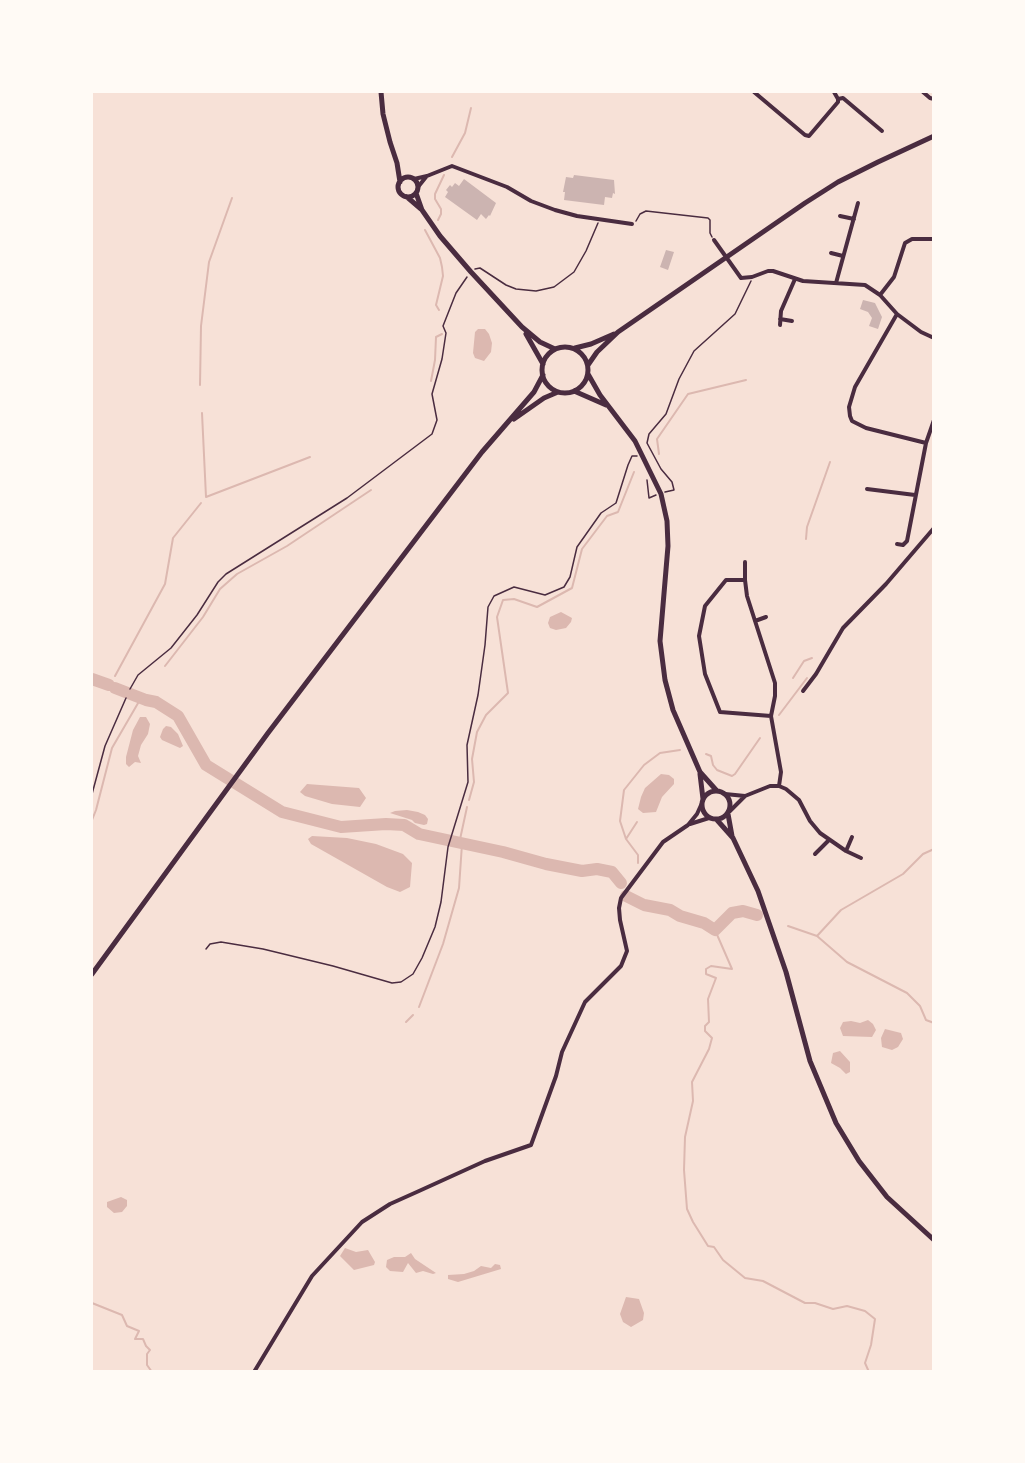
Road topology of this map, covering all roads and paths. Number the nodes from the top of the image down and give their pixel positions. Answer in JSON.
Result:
{"nodes":[{"id":1,"x":381,"y":92,"type":"edge"},
{"id":2,"x":754,"y":92,"type":"edge"},
{"id":3,"x":834,"y":92,"type":"edge"},
{"id":4,"x":923,"y":92,"type":"edge"},
{"id":5,"x":838,"y":99,"type":"junction"},
{"id":6,"x":933,"y":99,"type":"edge"},
{"id":7,"x":881,"y":122,"type":"dead end"},
{"id":8,"x":878,"y":126,"type":"junction"},
{"id":9,"x":882,"y":131,"type":"dead end"},
{"id":10,"x":933,"y":136,"type":"edge"},
{"id":11,"x":398,"y":164,"type":"junction"},
{"id":12,"x":427,"y":177,"type":"junction"},
{"id":13,"x":411,"y":178,"type":"junction"},
{"id":14,"x":400,"y":182,"type":"junction"},
{"id":15,"x":417,"y":190,"type":"junction"},
{"id":16,"x":407,"y":197,"type":"junction"},
{"id":17,"x":858,"y":203,"type":"dead end"},
{"id":18,"x":423,"y":210,"type":"junction"},
{"id":19,"x":840,"y":216,"type":"dead end"},
{"id":20,"x":854,"y":219,"type":"junction"},
{"id":21,"x":600,"y":220,"type":"junction"},
{"id":22,"x":632,"y":224,"type":"joint"},
{"id":23,"x":933,"y":238,"type":"edge"},
{"id":24,"x":714,"y":240,"type":"joint"},
{"id":25,"x":831,"y":253,"type":"dead end"},
{"id":26,"x":843,"y":256,"type":"junction"},
{"id":27,"x":475,"y":268,"type":"dead end"},
{"id":28,"x":467,"y":277,"type":"dead end"},
{"id":29,"x":752,"y":277,"type":"junction"},
{"id":30,"x":795,"y":279,"type":"junction"},
{"id":31,"x":836,"y":283,"type":"junction"},
{"id":32,"x":880,"y":295,"type":"junction"},
{"id":33,"x":897,"y":314,"type":"junction"},
{"id":34,"x":780,"y":319,"type":"junction"},
{"id":35,"x":792,"y":321,"type":"dead end"},
{"id":36,"x":780,"y":326,"type":"dead end"},
{"id":37,"x":522,"y":327,"type":"junction"},
{"id":38,"x":618,"y":332,"type":"junction"},
{"id":39,"x":933,"y":338,"type":"edge"},
{"id":40,"x":574,"y":348,"type":"junction"},
{"id":41,"x":555,"y":349,"type":"junction"},
{"id":42,"x":543,"y":364,"type":"junction"},
{"id":43,"x":588,"y":365,"type":"junction"},
{"id":44,"x":588,"y":374,"type":"junction"},
{"id":45,"x":543,"y":375,"type":"junction"},
{"id":46,"x":574,"y":391,"type":"junction"},
{"id":47,"x":558,"y":392,"type":"junction"},
{"id":48,"x":610,"y":408,"type":"junction"},
{"id":49,"x":933,"y":420,"type":"edge"},
{"id":50,"x":509,"y":422,"type":"junction"},
{"id":51,"x":926,"y":443,"type":"junction"},
{"id":52,"x":637,"y":456,"type":"dead end"},
{"id":53,"x":646,"y":476,"type":"dead end"},
{"id":54,"x":867,"y":489,"type":"dead end"},
{"id":55,"x":666,"y":492,"type":"dead end"},
{"id":56,"x":657,"y":495,"type":"dead end"},
{"id":57,"x":915,"y":495,"type":"junction"},
{"id":58,"x":933,"y":528,"type":"edge"},
{"id":59,"x":897,"y":544,"type":"dead end"},
{"id":60,"x":745,"y":562,"type":"dead end"},
{"id":61,"x":745,"y":580,"type":"junction"},
{"id":62,"x":766,"y":617,"type":"dead end"},
{"id":63,"x":755,"y":621,"type":"junction"},
{"id":64,"x":130,"y":689,"type":"dead end"},
{"id":65,"x":803,"y":691,"type":"dead end"},
{"id":66,"x":126,"y":698,"type":"dead end"},
{"id":67,"x":771,"y":716,"type":"junction"},
{"id":68,"x":700,"y":772,"type":"junction"},
{"id":69,"x":779,"y":786,"type":"junction"},
{"id":70,"x":717,"y":791,"type":"junction"},
{"id":71,"x":92,"y":794,"type":"edge"},
{"id":72,"x":725,"y":794,"type":"junction"},
{"id":73,"x":745,"y":796,"type":"junction"},
{"id":74,"x":703,"y":801,"type":"junction"},
{"id":75,"x":729,"y":813,"type":"junction"},
{"id":76,"x":709,"y":818,"type":"junction"},
{"id":77,"x":717,"y":820,"type":"junction"},
{"id":78,"x":688,"y":825,"type":"junction"},
{"id":79,"x":852,"y":837,"type":"dead end"},
{"id":80,"x":733,"y":838,"type":"junction"},
{"id":81,"x":829,"y":840,"type":"junction"},
{"id":82,"x":846,"y":851,"type":"junction"},
{"id":83,"x":815,"y":854,"type":"dead end"},
{"id":84,"x":861,"y":858,"type":"dead end"},
{"id":85,"x":206,"y":949,"type":"dead end"},
{"id":86,"x":92,"y":974,"type":"edge"},
{"id":87,"x":933,"y":1240,"type":"edge"},
{"id":88,"x":254,"y":1371,"type":"edge"}],
"edges":[{"from":1,"to":11,"type":"main road"},
{"from":2,"to":5,"type":"street"},
{"from":3,"to":5,"type":"street"},
{"from":4,"to":6,"type":"street"},
{"from":5,"to":8,"type":"street"},
{"from":7,"to":8,"type":"street"},
{"from":8,"to":9,"type":"street"},
{"from":10,"to":38,"type":"main road"},
{"from":11,"to":13,"type":"main road"},
{"from":11,"to":14,"type":"main road"},
{"from":12,"to":13,"type":"street"},
{"from":12,"to":15,"type":"street"},
{"from":12,"to":21,"type":"street"},
{"from":13,"to":14,"type":"main road"},
{"from":13,"to":15,"type":"main road"},
{"from":14,"to":16,"type":"main road"},
{"from":15,"to":16,"type":"main road"},
{"from":15,"to":18,"type":"main road"},
{"from":16,"to":18,"type":"main road"},
{"from":17,"to":20,"type":"street"},
{"from":18,"to":37,"type":"main road"},
{"from":19,"to":20,"type":"street"},
{"from":20,"to":26,"type":"street"},
{"from":21,"to":22,"type":"street"},
{"from":21,"to":27,"type":"path"},
{"from":22,"to":24,"type":"path"},
{"from":23,"to":32,"type":"street"},
{"from":24,"to":29,"type":"street"},
{"from":25,"to":26,"type":"street"},
{"from":26,"to":31,"type":"street"},
{"from":28,"to":64,"type":"path"},
{"from":29,"to":30,"type":"street"},
{"from":29,"to":55,"type":"path"},
{"from":30,"to":31,"type":"street"},
{"from":30,"to":34,"type":"street"},
{"from":31,"to":32,"type":"street"},
{"from":32,"to":33,"type":"street"},
{"from":33,"to":39,"type":"street"},
{"from":33,"to":51,"type":"street"},
{"from":34,"to":35,"type":"street"},
{"from":34,"to":36,"type":"street"},
{"from":37,"to":41,"type":"main road"},
{"from":37,"to":42,"type":"main road"},
{"from":38,"to":40,"type":"main road"},
{"from":38,"to":43,"type":"main road"},
{"from":40,"to":41,"type":"main road"},
{"from":40,"to":43,"type":"main road"},
{"from":41,"to":42,"type":"main road"},
{"from":42,"to":45,"type":"main road"},
{"from":43,"to":44,"type":"main road"},
{"from":44,"to":46,"type":"main road"},
{"from":44,"to":48,"type":"main road"},
{"from":45,"to":47,"type":"main road"},
{"from":45,"to":50,"type":"main road"},
{"from":46,"to":47,"type":"main road"},
{"from":46,"to":48,"type":"main road"},
{"from":47,"to":50,"type":"main road"},
{"from":48,"to":68,"type":"main road"},
{"from":49,"to":51,"type":"street"},
{"from":50,"to":86,"type":"main road"},
{"from":51,"to":57,"type":"street"},
{"from":52,"to":85,"type":"path"},
{"from":53,"to":56,"type":"path"},
{"from":54,"to":57,"type":"street"},
{"from":57,"to":59,"type":"street"},
{"from":58,"to":65,"type":"street"},
{"from":60,"to":61,"type":"street"},
{"from":61,"to":63,"type":"street"},
{"from":61,"to":67,"type":"street"},
{"from":62,"to":63,"type":"street"},
{"from":63,"to":67,"type":"street"},
{"from":66,"to":71,"type":"path"},
{"from":67,"to":69,"type":"street"},
{"from":68,"to":70,"type":"main road"},
{"from":68,"to":74,"type":"main road"},
{"from":69,"to":73,"type":"street"},
{"from":69,"to":81,"type":"street"},
{"from":70,"to":72,"type":"main road"},
{"from":70,"to":74,"type":"main road"},
{"from":72,"to":73,"type":"street"},
{"from":72,"to":75,"type":"main road"},
{"from":73,"to":75,"type":"street"},
{"from":74,"to":76,"type":"main road"},
{"from":74,"to":78,"type":"street"},
{"from":75,"to":77,"type":"main road"},
{"from":75,"to":80,"type":"main road"},
{"from":76,"to":77,"type":"main road"},
{"from":76,"to":78,"type":"street"},
{"from":77,"to":80,"type":"main road"},
{"from":78,"to":88,"type":"street"},
{"from":79,"to":82,"type":"street"},
{"from":80,"to":87,"type":"main road"},
{"from":81,"to":82,"type":"street"},
{"from":81,"to":83,"type":"street"},
{"from":82,"to":84,"type":"street"}]}
